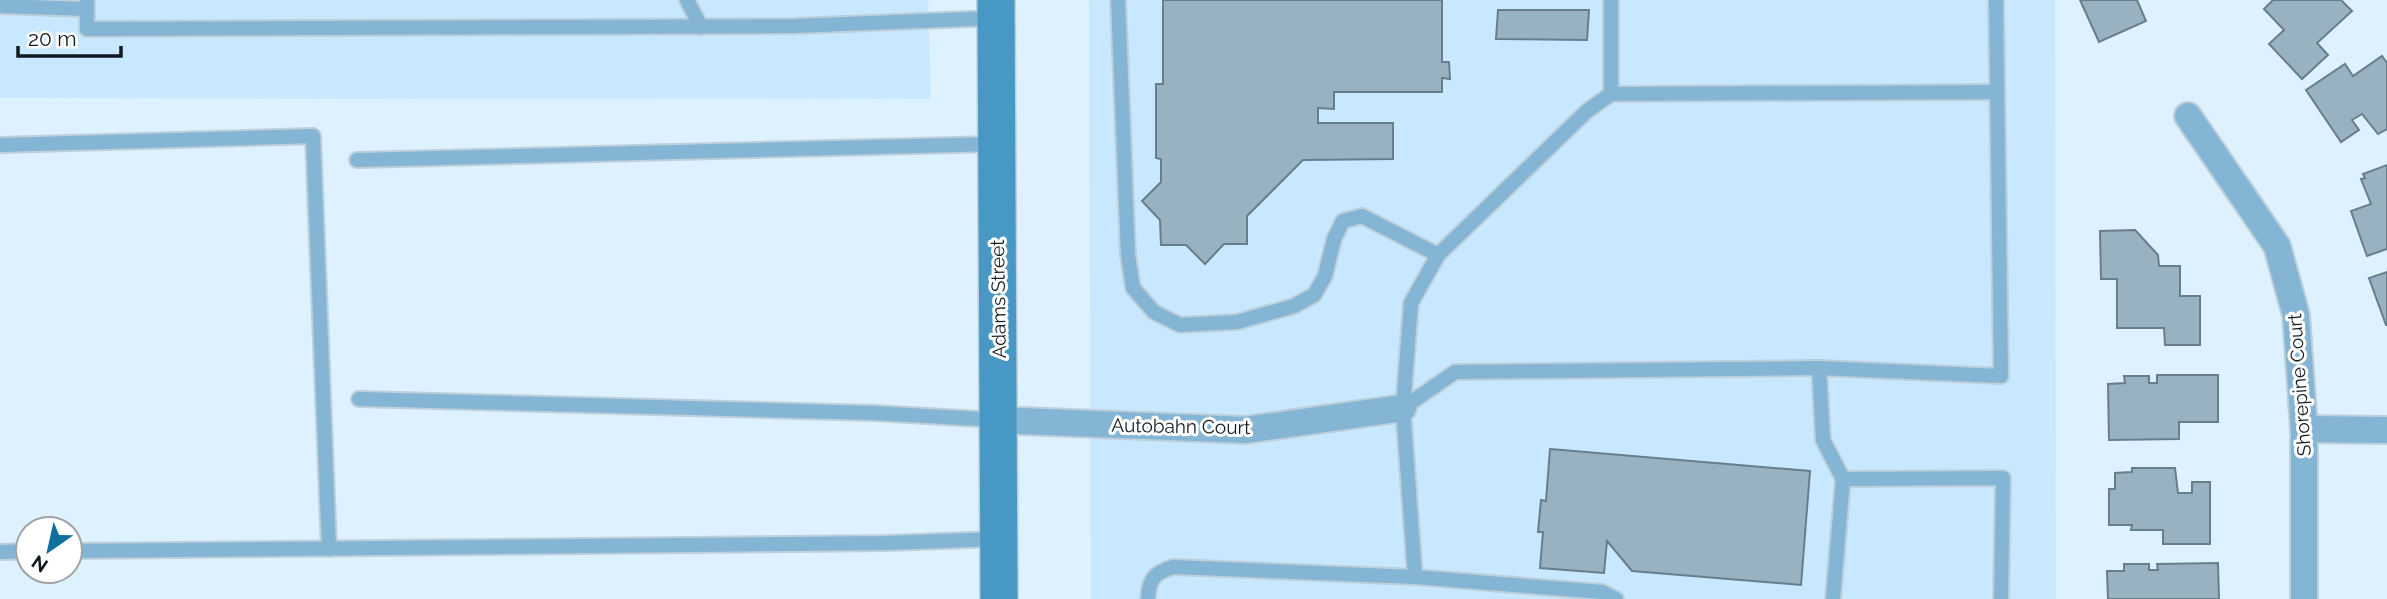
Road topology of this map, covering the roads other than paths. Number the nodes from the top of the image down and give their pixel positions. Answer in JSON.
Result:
{"nodes":[{"id":1,"x":687,"y":0,"type":"edge"},
{"id":2,"x":1118,"y":0,"type":"edge"},
{"id":3,"x":1611,"y":0,"type":"edge"},
{"id":4,"x":1996,"y":0,"type":"edge"},
{"id":5,"x":87,"y":5,"type":"edge"},
{"id":6,"x":0,"y":6,"type":"edge"},
{"id":7,"x":996,"y":9,"type":"edge"},
{"id":8,"x":701,"y":27,"type":"junction"},
{"id":9,"x":1997,"y":92,"type":"junction"},
{"id":10,"x":1611,"y":94,"type":"junction"},
{"id":11,"x":2188,"y":116,"type":"dead end"},
{"id":12,"x":996,"y":144,"type":"junction"},
{"id":13,"x":0,"y":145,"type":"edge"},
{"id":14,"x":357,"y":160,"type":"dead end"},
{"id":15,"x":1438,"y":255,"type":"junction"},
{"id":16,"x":1819,"y":368,"type":"junction"},
{"id":17,"x":359,"y":399,"type":"dead end"},
{"id":18,"x":1403,"y":408,"type":"junction"},
{"id":19,"x":999,"y":420,"type":"junction"},
{"id":20,"x":2304,"y":429,"type":"junction"},
{"id":21,"x":2387,"y":430,"type":"edge"},
{"id":22,"x":1843,"y":479,"type":"junction"},
{"id":23,"x":999,"y":539,"type":"junction"},
{"id":24,"x":329,"y":549,"type":"junction"},
{"id":25,"x":84,"y":551,"type":"edge"},
{"id":26,"x":1415,"y":578,"type":"junction"},
{"id":27,"x":999,"y":599,"type":"edge"},
{"id":28,"x":1148,"y":599,"type":"edge"},
{"id":29,"x":1616,"y":599,"type":"edge"},
{"id":30,"x":1833,"y":599,"type":"edge"},
{"id":31,"x":2001,"y":599,"type":"edge"},
{"id":32,"x":2304,"y":599,"type":"edge"}],
"edges":[{"from":1,"to":8,"type":"lane"},
{"from":2,"to":15,"type":"lane"},
{"from":3,"to":10,"type":"lane"},
{"from":4,"to":9,"type":"lane"},
{"from":5,"to":6,"type":"lane"},
{"from":5,"to":8,"type":"lane"},
{"from":7,"to":8,"type":"lane"},
{"from":7,"to":12,"type":"main road","name":"Adams Street"},
{"from":9,"to":10,"type":"lane"},
{"from":9,"to":16,"type":"lane"},
{"from":10,"to":15,"type":"lane"},
{"from":11,"to":20,"type":"street","name":"Shorepine Court"},
{"from":12,"to":14,"type":"lane"},
{"from":12,"to":19,"type":"main road","name":"Adams Street"},
{"from":13,"to":24,"type":"lane"},
{"from":15,"to":18,"type":"lane"},
{"from":16,"to":18,"type":"lane"},
{"from":16,"to":22,"type":"lane"},
{"from":17,"to":19,"type":"lane"},
{"from":18,"to":19,"type":"street","name":"Autobahn Court"},
{"from":18,"to":26,"type":"lane"},
{"from":19,"to":23,"type":"main road","name":"Adams Street"},
{"from":20,"to":21,"type":"street"},
{"from":20,"to":32,"type":"street","name":"Shorepine Court"},
{"from":22,"to":30,"type":"lane"},
{"from":22,"to":31,"type":"lane"},
{"from":23,"to":24,"type":"lane"},
{"from":23,"to":27,"type":"main road","name":"Adams Street"},
{"from":24,"to":25,"type":"lane"},
{"from":26,"to":28,"type":"lane"},
{"from":26,"to":29,"type":"lane"}]}
